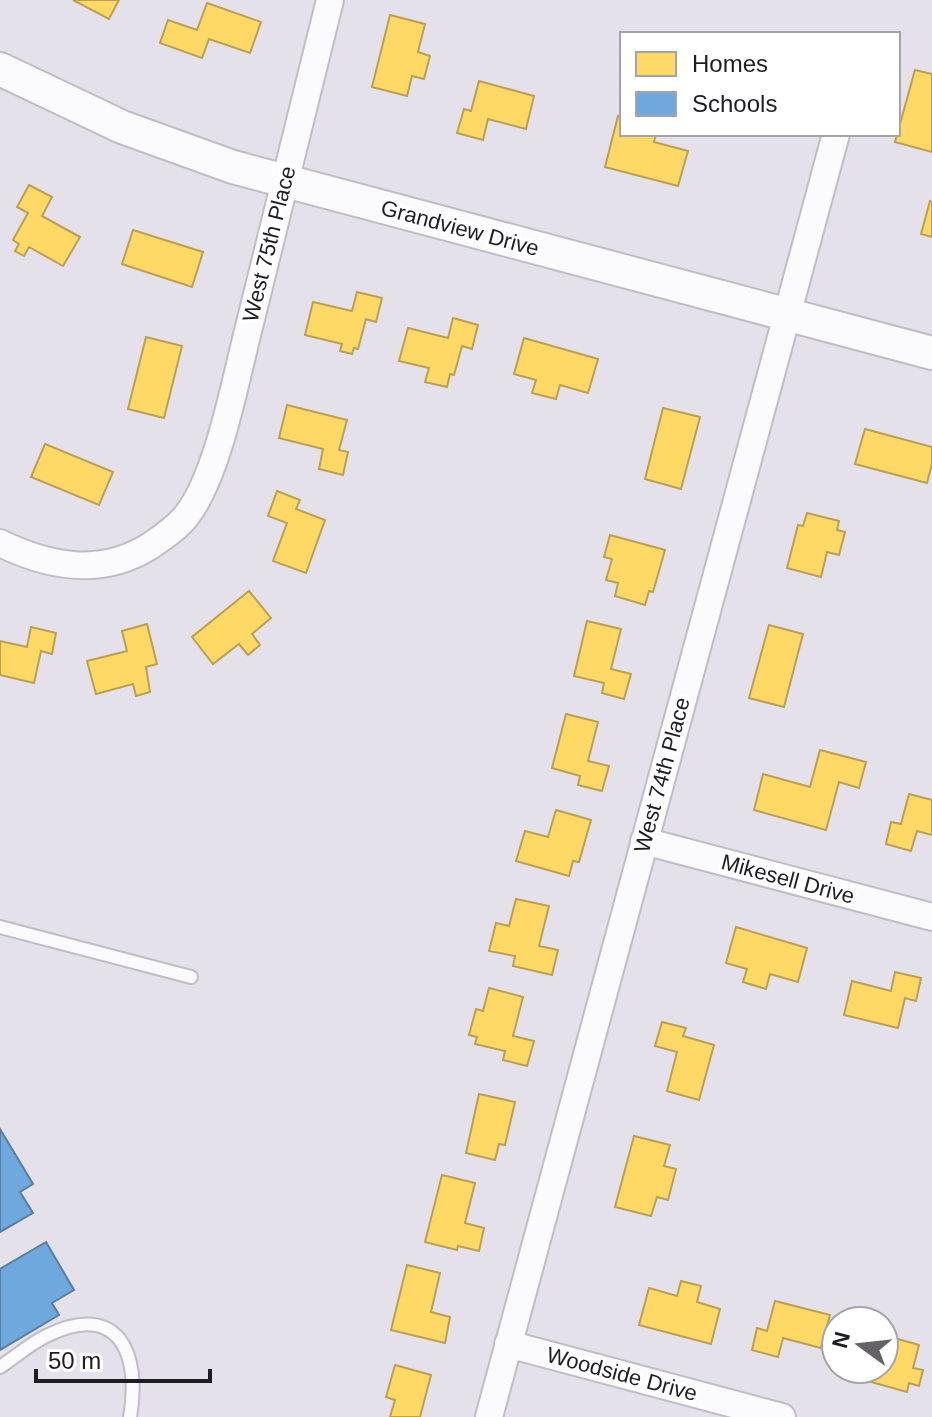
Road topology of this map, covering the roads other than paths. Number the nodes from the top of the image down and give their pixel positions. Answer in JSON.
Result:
{"nodes":[{"id":1,"x":330,"y":0,"type":"edge"},
{"id":2,"x":0,"y":69,"type":"edge"},
{"id":3,"x":835,"y":136,"type":"edge"},
{"id":4,"x":285,"y":182,"type":"junction"},
{"id":5,"x":788,"y":314,"type":"junction"},
{"id":6,"x":932,"y":353,"type":"edge"},
{"id":7,"x":0,"y":543,"type":"edge"},
{"id":8,"x":644,"y":841,"type":"junction"},
{"id":9,"x":932,"y":917,"type":"edge"},
{"id":10,"x":0,"y":927,"type":"edge"},
{"id":11,"x":191,"y":977,"type":"dead end"},
{"id":12,"x":508,"y":1344,"type":"junction"},
{"id":13,"x":0,"y":1367,"type":"edge"},
{"id":14,"x":130,"y":1417,"type":"edge"},
{"id":15,"x":489,"y":1417,"type":"edge"},
{"id":16,"x":782,"y":1417,"type":"edge"}],
"edges":[{"from":1,"to":4,"type":"street","name":"West 75th Place"},
{"from":2,"to":4,"type":"street","name":"Grandview Drive"},
{"from":3,"to":5,"type":"street","name":"West 74th Place"},
{"from":4,"to":5,"type":"street","name":"Grandview Drive"},
{"from":4,"to":7,"type":"street","name":"West 75th Place"},
{"from":5,"to":6,"type":"street","name":"Grandview Drive"},
{"from":5,"to":8,"type":"street","name":"West 74th Place"},
{"from":8,"to":9,"type":"street","name":"Mikesell Drive"},
{"from":8,"to":12,"type":"street","name":"West 74th Place"},
{"from":10,"to":11,"type":"lane"},
{"from":12,"to":15,"type":"street","name":"West 74th Place"},
{"from":12,"to":16,"type":"street","name":"Woodside Drive"},
{"from":13,"to":14,"type":"lane"}]}
